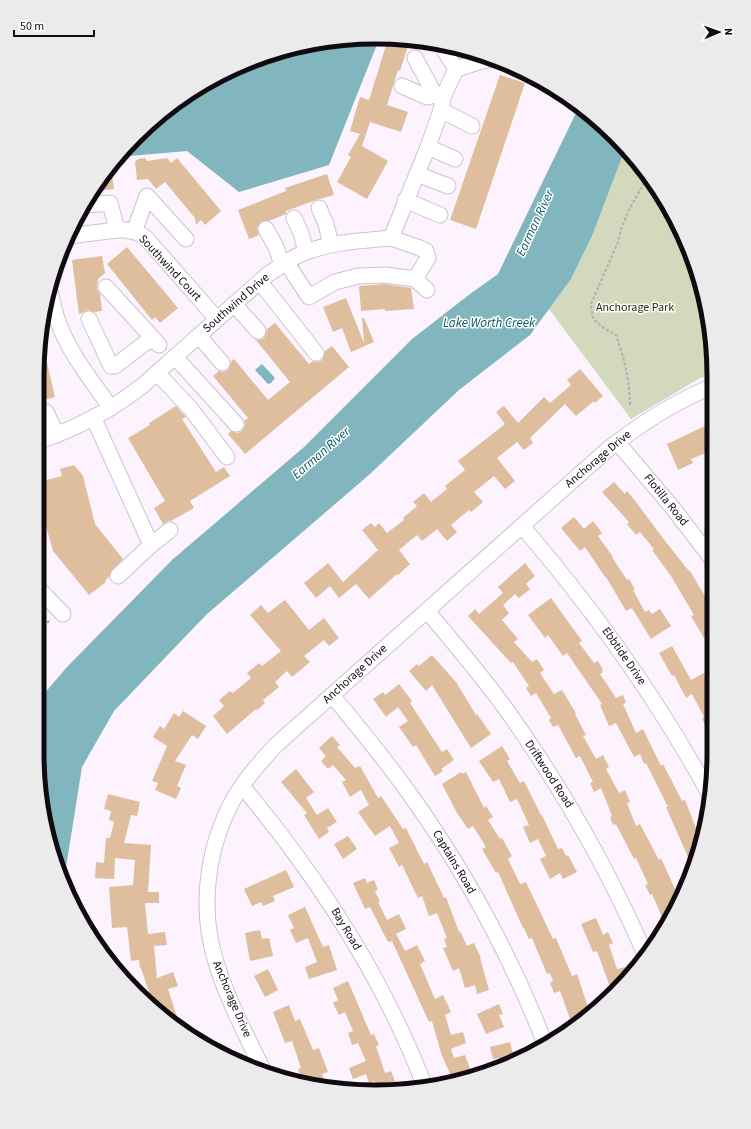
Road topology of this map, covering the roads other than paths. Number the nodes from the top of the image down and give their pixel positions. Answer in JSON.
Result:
{"nodes":[{"id":1,"x":445,"y":51,"type":"edge"},
{"id":2,"x":415,"y":58,"type":"dead end"},
{"id":3,"x":481,"y":62,"type":"edge"},
{"id":4,"x":456,"y":69,"type":"junction"},
{"id":5,"x":402,"y":86,"type":"dead end"},
{"id":6,"x":440,"y":101,"type":"junction"},
{"id":7,"x":472,"y":126,"type":"dead end"},
{"id":8,"x":428,"y":147,"type":"junction"},
{"id":9,"x":455,"y":159,"type":"dead end"},
{"id":10,"x":417,"y":174,"type":"junction"},
{"id":11,"x":448,"y":186,"type":"dead end"},
{"id":12,"x":405,"y":200,"type":"junction"},
{"id":13,"x":91,"y":205,"type":"edge"},
{"id":14,"x":319,"y":208,"type":"dead end"},
{"id":15,"x":440,"y":215,"type":"dead end"},
{"id":16,"x":294,"y":218,"type":"dead end"},
{"id":17,"x":266,"y":229,"type":"dead end"},
{"id":18,"x":117,"y":230,"type":"junction"},
{"id":19,"x":134,"y":232,"type":"junction"},
{"id":20,"x":75,"y":235,"type":"edge"},
{"id":21,"x":390,"y":238,"type":"junction"},
{"id":22,"x":186,"y":239,"type":"dead end"},
{"id":23,"x":331,"y":245,"type":"junction"},
{"id":24,"x":306,"y":252,"type":"junction"},
{"id":25,"x":284,"y":264,"type":"junction"},
{"id":26,"x":415,"y":279,"type":"junction"},
{"id":27,"x":260,"y":282,"type":"junction"},
{"id":28,"x":106,"y":287,"type":"dead end"},
{"id":29,"x":427,"y":290,"type":"dead end"},
{"id":30,"x":52,"y":301,"type":"edge"},
{"id":31,"x":234,"y":304,"type":"junction"},
{"id":32,"x":89,"y":319,"type":"dead end"},
{"id":33,"x":217,"y":319,"type":"junction"},
{"id":34,"x":258,"y":331,"type":"dead end"},
{"id":35,"x":198,"y":336,"type":"junction"},
{"id":36,"x":157,"y":343,"type":"junction"},
{"id":37,"x":316,"y":353,"type":"dead end"},
{"id":38,"x":173,"y":358,"type":"junction"},
{"id":39,"x":222,"y":363,"type":"dead end"},
{"id":40,"x":156,"y":373,"type":"junction"},
{"id":41,"x":707,"y":389,"type":"edge"},
{"id":42,"x":111,"y":408,"type":"junction"},
{"id":43,"x":48,"y":411,"type":"edge"},
{"id":44,"x":94,"y":419,"type":"junction"},
{"id":45,"x":236,"y":424,"type":"dead end"},
{"id":46,"x":57,"y":435,"type":"junction"},
{"id":47,"x":44,"y":439,"type":"edge"},
{"id":48,"x":617,"y":442,"type":"junction"},
{"id":49,"x":227,"y":457,"type":"dead end"},
{"id":50,"x":522,"y":526,"type":"junction"},
{"id":51,"x":170,"y":530,"type":"dead end"},
{"id":52,"x":151,"y":545,"type":"junction"},
{"id":53,"x":707,"y":552,"type":"edge"},
{"id":54,"x":118,"y":576,"type":"dead end"},
{"id":55,"x":44,"y":594,"type":"edge"},
{"id":56,"x":60,"y":611,"type":"road end"},
{"id":57,"x":427,"y":611,"type":"junction"},
{"id":58,"x":332,"y":695,"type":"junction"},
{"id":59,"x":242,"y":786,"type":"junction"},
{"id":60,"x":705,"y":787,"type":"edge"},
{"id":61,"x":643,"y":949,"type":"edge"},
{"id":62,"x":543,"y":1040,"type":"edge"},
{"id":63,"x":260,"y":1064,"type":"edge"},
{"id":64,"x":423,"y":1081,"type":"edge"}],
"edges":[{"from":1,"to":4,"type":"street"},
{"from":2,"to":6,"type":"street"},
{"from":3,"to":4,"type":"street"},
{"from":4,"to":6,"type":"street"},
{"from":5,"to":6,"type":"street"},
{"from":6,"to":7,"type":"street"},
{"from":6,"to":8,"type":"street"},
{"from":8,"to":9,"type":"street"},
{"from":8,"to":10,"type":"street"},
{"from":10,"to":11,"type":"street"},
{"from":10,"to":12,"type":"street"},
{"from":12,"to":15,"type":"street"},
{"from":12,"to":21,"type":"street"},
{"from":13,"to":18,"type":"street"},
{"from":14,"to":23,"type":"street"},
{"from":16,"to":24,"type":"street"},
{"from":17,"to":25,"type":"street"},
{"from":18,"to":19,"type":"street","name":"Southwind Court"},
{"from":18,"to":20,"type":"street","name":"Southwind Court"},
{"from":19,"to":22,"type":"street"},
{"from":19,"to":33,"type":"street","name":"Southwind Court"},
{"from":21,"to":23,"type":"street","name":"Southwind Drive"},
{"from":21,"to":26,"type":"street"},
{"from":23,"to":24,"type":"street","name":"Southwind Drive"},
{"from":24,"to":25,"type":"street","name":"Southwind Drive"},
{"from":25,"to":26,"type":"street"},
{"from":25,"to":27,"type":"street","name":"Southwind Drive"},
{"from":26,"to":29,"type":"street"},
{"from":27,"to":31,"type":"street","name":"Southwind Drive"},
{"from":27,"to":37,"type":"street"},
{"from":28,"to":36,"type":"street"},
{"from":30,"to":42,"type":"street"},
{"from":31,"to":33,"type":"street","name":"Southwind Drive"},
{"from":31,"to":34,"type":"street"},
{"from":32,"to":36,"type":"street"},
{"from":33,"to":35,"type":"street","name":"Southwind Drive"},
{"from":35,"to":38,"type":"street","name":"Southwind Drive"},
{"from":35,"to":39,"type":"street"},
{"from":36,"to":38,"type":"street"},
{"from":38,"to":40,"type":"street","name":"Southwind Drive"},
{"from":38,"to":45,"type":"street"},
{"from":40,"to":42,"type":"street","name":"Southwind Drive"},
{"from":40,"to":49,"type":"street"},
{"from":41,"to":48,"type":"street","name":"Anchorage Drive"},
{"from":42,"to":44,"type":"street","name":"Southwind Drive"},
{"from":43,"to":46,"type":"street"},
{"from":44,"to":46,"type":"street","name":"Southwind Drive"},
{"from":44,"to":52,"type":"street"},
{"from":46,"to":47,"type":"street","name":"Southwind Drive"},
{"from":48,"to":50,"type":"street","name":"Anchorage Drive"},
{"from":48,"to":53,"type":"street","name":"Flotilla Road"},
{"from":50,"to":57,"type":"street","name":"Anchorage Drive"},
{"from":50,"to":60,"type":"street","name":"Ebbtide Drive"},
{"from":51,"to":52,"type":"street"},
{"from":52,"to":54,"type":"street"},
{"from":55,"to":56,"type":"street"},
{"from":57,"to":58,"type":"street","name":"Anchorage Drive"},
{"from":57,"to":61,"type":"street","name":"Driftwood Road"},
{"from":58,"to":59,"type":"street","name":"Anchorage Drive"},
{"from":58,"to":62,"type":"street","name":"Captains Road"},
{"from":59,"to":63,"type":"street","name":"Anchorage Drive"},
{"from":59,"to":64,"type":"street","name":"Bay Road"}]}
